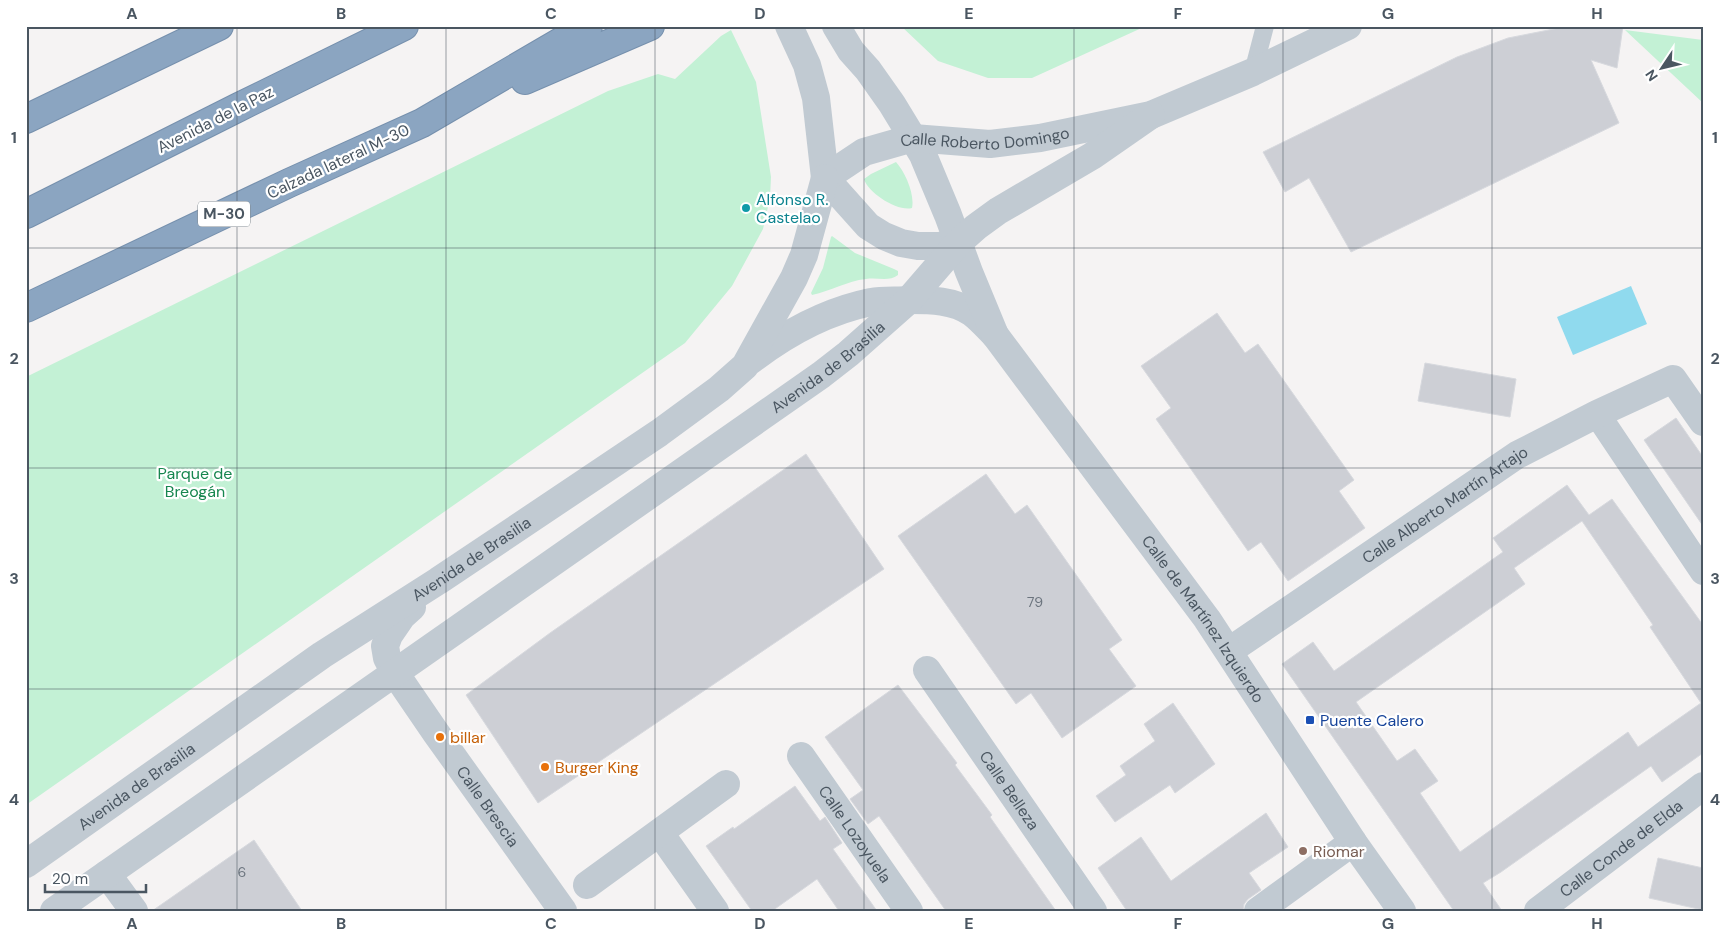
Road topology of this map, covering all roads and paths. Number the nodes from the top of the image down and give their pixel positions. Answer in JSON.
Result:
{"nodes":[{"id":1,"x":219,"y":26,"type":"edge"},
{"id":2,"x":404,"y":26,"type":"edge"},
{"id":3,"x":588,"y":26,"type":"edge"},
{"id":4,"x":650,"y":26,"type":"edge"},
{"id":5,"x":1266,"y":26,"type":"edge"},
{"id":6,"x":1348,"y":26,"type":"edge"},
{"id":7,"x":837,"y":28,"type":"edge"},
{"id":8,"x":794,"y":37,"type":"edge"},
{"id":9,"x":1252,"y":72,"type":"junction"},
{"id":10,"x":1151,"y":115,"type":"junction"},
{"id":11,"x":26,"y":120,"type":"edge"},
{"id":12,"x":422,"y":123,"type":"junction"},
{"id":13,"x":913,"y":138,"type":"junction"},
{"id":14,"x":825,"y":178,"type":"junction"},
{"id":15,"x":26,"y":214,"type":"edge"},
{"id":16,"x":958,"y":243,"type":"junction"},
{"id":17,"x":909,"y":300,"type":"junction"},
{"id":18,"x":26,"y":308,"type":"edge"},
{"id":19,"x":995,"y":335,"type":"junction"},
{"id":20,"x":744,"y":366,"type":"junction"},
{"id":21,"x":1597,"y":414,"type":"junction"},
{"id":22,"x":1703,"y":422,"type":"edge"},
{"id":23,"x":1703,"y":572,"type":"edge"},
{"id":24,"x":438,"y":581,"type":"junction"},
{"id":25,"x":1229,"y":651,"type":"junction"},
{"id":26,"x":927,"y":670,"type":"dead end"},
{"id":27,"x":395,"y":674,"type":"junction"},
{"id":28,"x":801,"y":756,"type":"dead end"},
{"id":29,"x":726,"y":784,"type":"dead end"},
{"id":30,"x":1703,"y":786,"type":"edge"},
{"id":31,"x":660,"y":833,"type":"junction"},
{"id":32,"x":1353,"y":842,"type":"junction"},
{"id":33,"x":26,"y":864,"type":"edge"},
{"id":34,"x":107,"y":874,"type":"junction"},
{"id":35,"x":587,"y":885,"type":"dead end"},
{"id":36,"x":54,"y":911,"type":"edge"},
{"id":37,"x":134,"y":911,"type":"edge"},
{"id":38,"x":563,"y":911,"type":"edge"},
{"id":39,"x":715,"y":911,"type":"edge"},
{"id":40,"x":909,"y":911,"type":"edge"},
{"id":41,"x":1093,"y":911,"type":"edge"},
{"id":42,"x":1258,"y":911,"type":"edge"},
{"id":43,"x":1402,"y":911,"type":"edge"},
{"id":44,"x":1538,"y":911,"type":"edge"}],
"edges":[{"from":1,"to":11,"type":"highway"},
{"from":2,"to":15,"type":"highway","name":"Avenida de la Paz"},
{"from":3,"to":12,"type":"highway","name":"Calzada lateral M-30","number":"M-30"},
{"from":4,"to":12,"type":"highway"},
{"from":5,"to":9,"type":"lane"},
{"from":6,"to":9,"type":"street","name":"Calle Roberto Domingo"},
{"from":7,"to":13,"type":"street","name":"Calle de Martínez Izquierdo"},
{"from":8,"to":14,"type":"street"},
{"from":9,"to":10,"type":"street","name":"Calle Roberto Domingo"},
{"from":10,"to":13,"type":"street","name":"Calle Roberto Domingo"},
{"from":10,"to":16,"type":"street","name":"Calle Roberto Domingo"},
{"from":12,"to":18,"type":"highway","name":"Calzada lateral M-30","number":"M-30"},
{"from":13,"to":14,"type":"street","name":"Calle Roberto Domingo"},
{"from":13,"to":16,"type":"street","name":"Calle de Martínez Izquierdo"},
{"from":14,"to":16,"type":"street"},
{"from":14,"to":20,"type":"street","name":"Avenida de Brasilia"},
{"from":16,"to":17,"type":"street","name":"Calle Roberto Domingo"},
{"from":16,"to":19,"type":"street","name":"Calle de Martínez Izquierdo"},
{"from":17,"to":19,"type":"street","name":"Calle de Martínez Izquierdo"},
{"from":17,"to":20,"type":"street","name":"Calle de Martínez Izquierdo"},
{"from":17,"to":27,"type":"street","name":"Avenida de Brasilia"},
{"from":19,"to":25,"type":"street","name":"Calle de Martínez Izquierdo"},
{"from":20,"to":24,"type":"street","name":"Avenida de Brasilia"},
{"from":21,"to":22,"type":"street","name":"Calle Alberto Martín Artajo"},
{"from":21,"to":23,"type":"street"},
{"from":21,"to":25,"type":"street","name":"Calle Alberto Martín Artajo"},
{"from":24,"to":27,"type":"street","name":"Calle Brescia"},
{"from":24,"to":33,"type":"street","name":"Avenida de Brasilia"},
{"from":25,"to":32,"type":"street","name":"Calle de Martínez Izquierdo"},
{"from":26,"to":41,"type":"street","name":"Calle Belleza"},
{"from":27,"to":34,"type":"street","name":"Avenida de Brasilia"},
{"from":27,"to":38,"type":"street","name":"Calle Brescia"},
{"from":28,"to":40,"type":"street","name":"Calle Lozoyuela"},
{"from":29,"to":31,"type":"street"},
{"from":30,"to":44,"type":"street","name":"Calle Conde de Elda"},
{"from":31,"to":35,"type":"street"},
{"from":31,"to":39,"type":"street"},
{"from":32,"to":42,"type":"street"},
{"from":32,"to":43,"type":"street","name":"Calle de Martínez Izquierdo"},
{"from":34,"to":36,"type":"street","name":"Avenida de Brasilia"},
{"from":34,"to":37,"type":"street"}]}
